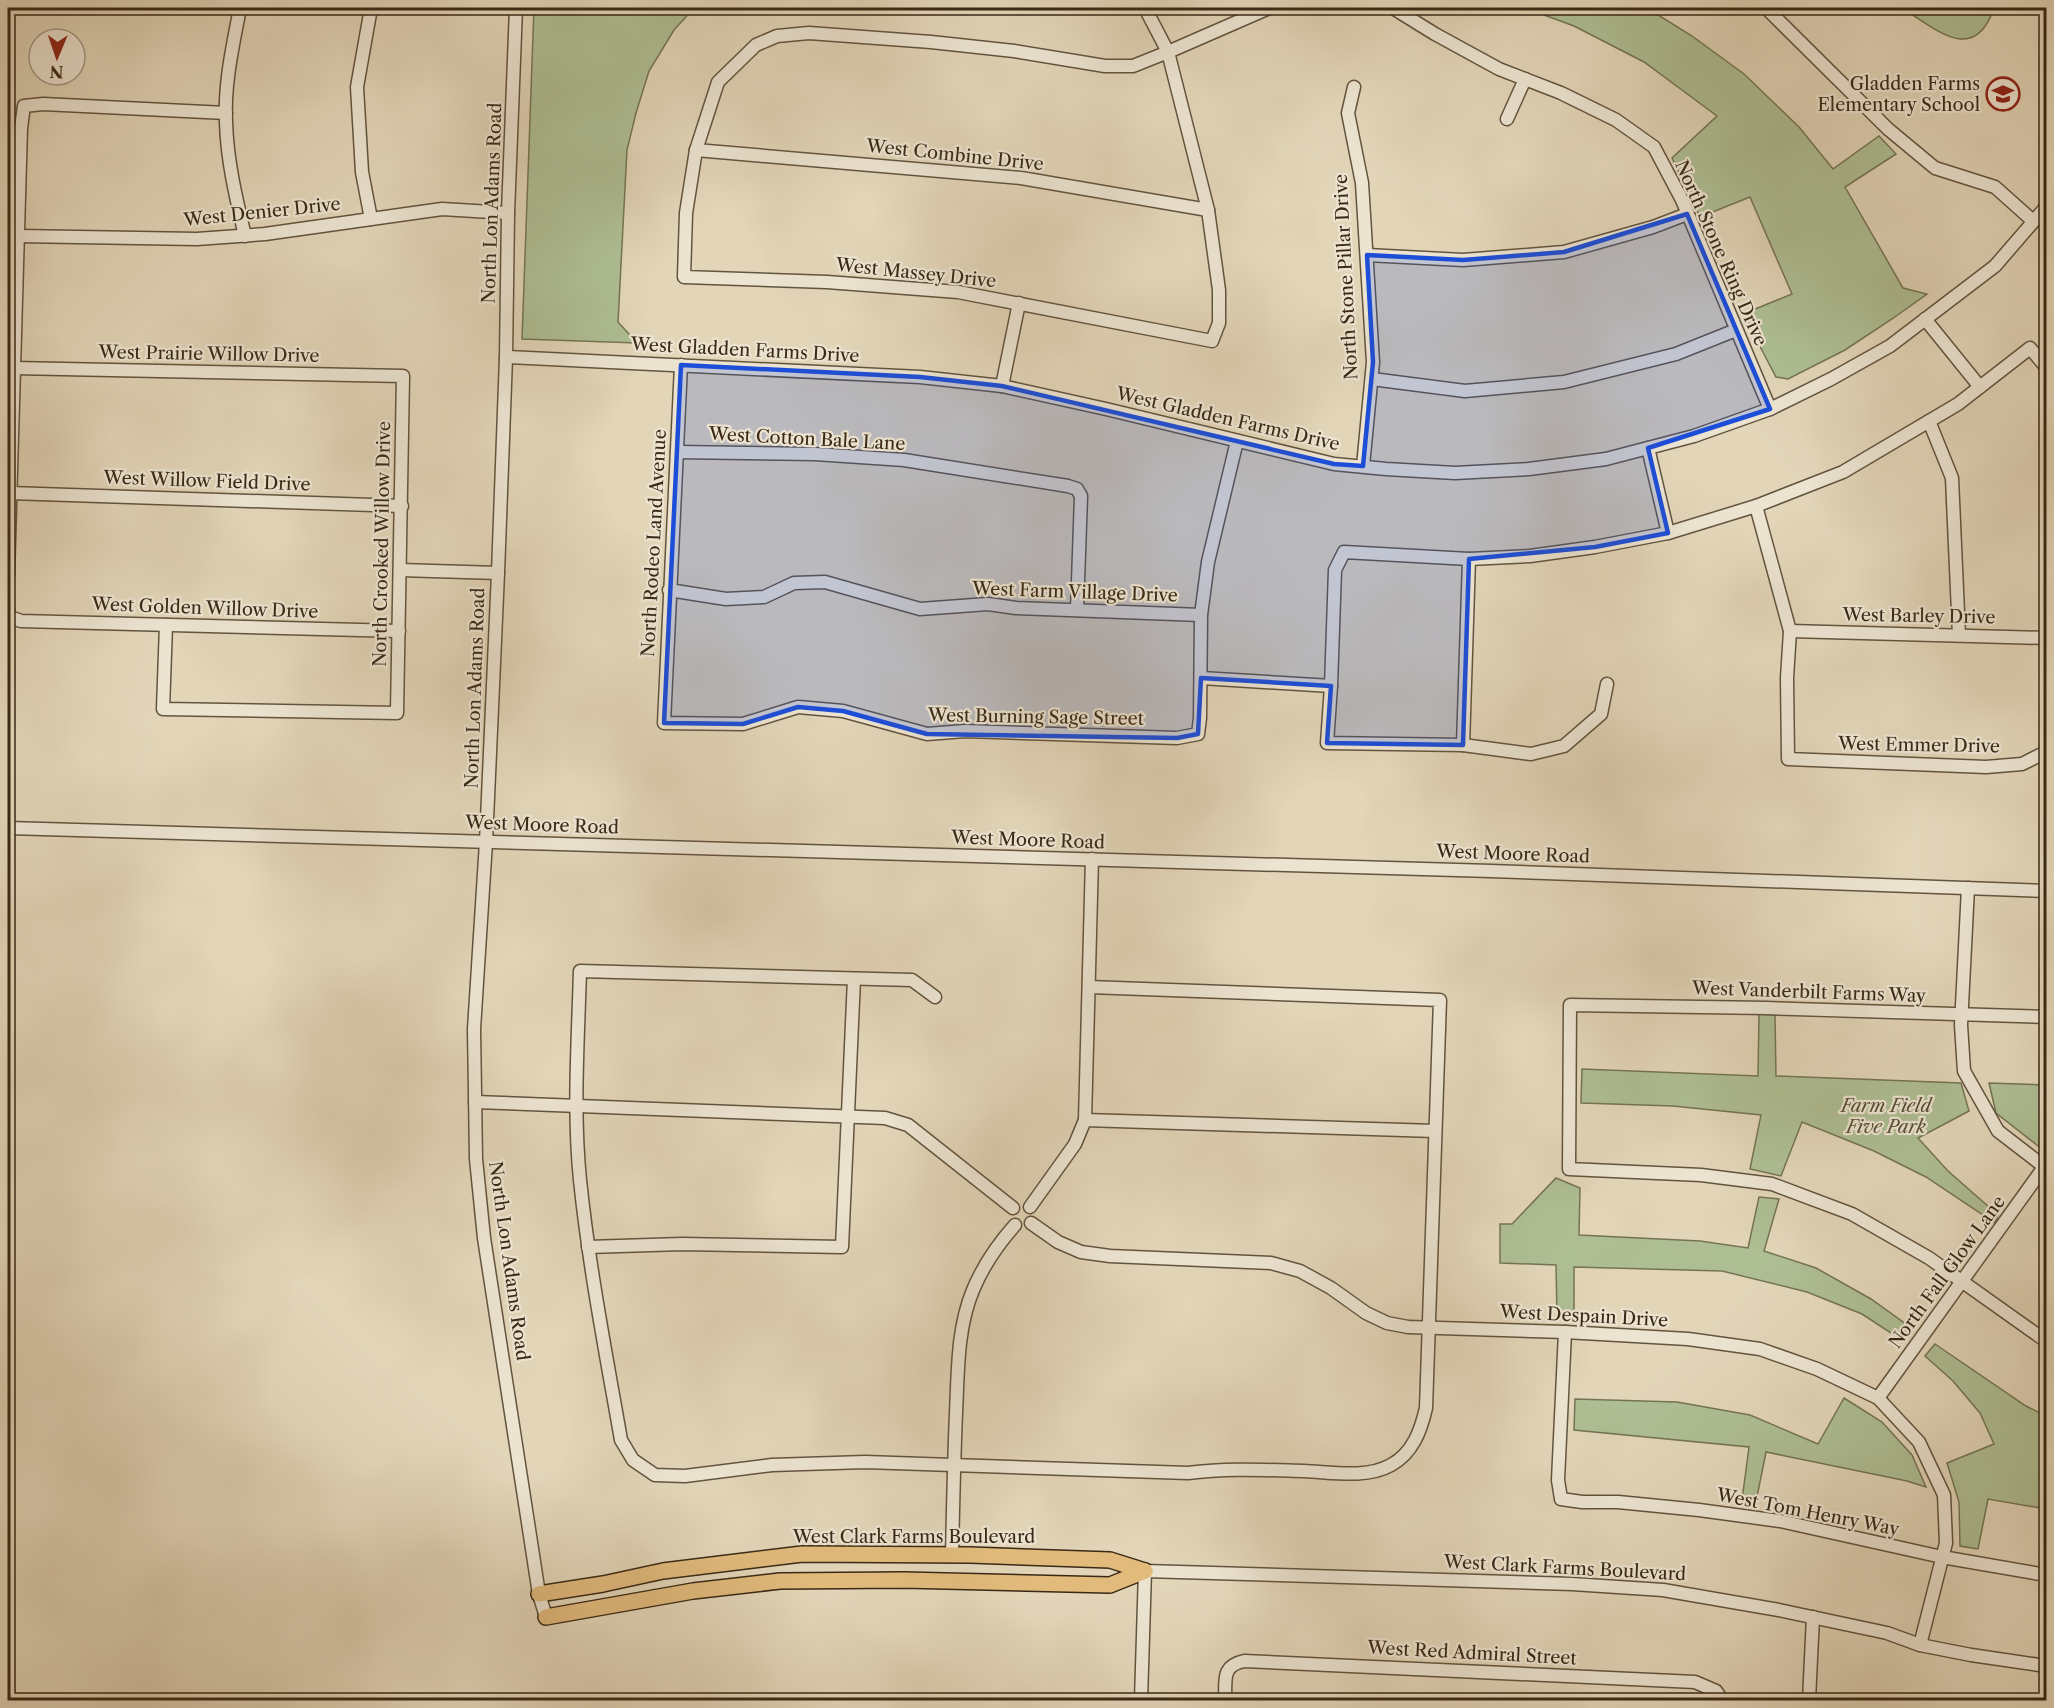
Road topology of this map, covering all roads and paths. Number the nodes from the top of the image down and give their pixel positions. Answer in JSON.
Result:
{"nodes":[{"id":1,"x":240,"y":8,"type":"edge"},
{"id":2,"x":371,"y":8,"type":"edge"},
{"id":3,"x":516,"y":8,"type":"edge"},
{"id":4,"x":1145,"y":8,"type":"edge"},
{"id":5,"x":1269,"y":8,"type":"edge"},
{"id":6,"x":1393,"y":8,"type":"edge"},
{"id":7,"x":1767,"y":8,"type":"edge"},
{"id":8,"x":1168,"y":52,"type":"junction"},
{"id":9,"x":1525,"y":79,"type":"junction"},
{"id":10,"x":1354,"y":87,"type":"dead end"},
{"id":11,"x":226,"y":113,"type":"junction"},
{"id":12,"x":1507,"y":119,"type":"dead end"},
{"id":13,"x":696,"y":150,"type":"junction"},
{"id":14,"x":2046,"y":207,"type":"edge"},
{"id":15,"x":1208,"y":210,"type":"junction"},
{"id":16,"x":508,"y":213,"type":"junction"},
{"id":17,"x":1687,"y":214,"type":"junction"},
{"id":18,"x":371,"y":219,"type":"junction"},
{"id":19,"x":2032,"y":221,"type":"junction"},
{"id":20,"x":18,"y":236,"type":"junction"},
{"id":21,"x":245,"y":236,"type":"junction"},
{"id":22,"x":1366,"y":255,"type":"junction"},
{"id":23,"x":1019,"y":303,"type":"junction"},
{"id":24,"x":1925,"y":319,"type":"junction"},
{"id":25,"x":1736,"y":330,"type":"junction"},
{"id":26,"x":506,"y":357,"type":"junction"},
{"id":27,"x":681,"y":365,"type":"junction"},
{"id":28,"x":2046,"y":367,"type":"edge"},
{"id":29,"x":14,"y":368,"type":"junction"},
{"id":30,"x":403,"y":376,"type":"joint"},
{"id":31,"x":1372,"y":379,"type":"junction"},
{"id":32,"x":1002,"y":386,"type":"junction"},
{"id":33,"x":1980,"y":387,"type":"junction"},
{"id":34,"x":1770,"y":409,"type":"junction"},
{"id":35,"x":1929,"y":421,"type":"junction"},
{"id":36,"x":1237,"y":441,"type":"junction"},
{"id":37,"x":1648,"y":448,"type":"junction"},
{"id":38,"x":676,"y":452,"type":"junction"},
{"id":39,"x":1363,"y":466,"type":"junction"},
{"id":40,"x":10,"y":493,"type":"junction"},
{"id":41,"x":402,"y":506,"type":"junction"},
{"id":42,"x":1756,"y":506,"type":"junction"},
{"id":43,"x":1668,"y":533,"type":"junction"},
{"id":44,"x":1468,"y":559,"type":"junction"},
{"id":45,"x":400,"y":570,"type":"junction"},
{"id":46,"x":498,"y":573,"type":"junction"},
{"id":47,"x":8,"y":574,"type":"edge"},
{"id":48,"x":669,"y":590,"type":"junction"},
{"id":49,"x":1077,"y":610,"type":"junction"},
{"id":50,"x":9,"y":614,"type":"edge"},
{"id":51,"x":1201,"y":615,"type":"junction"},
{"id":52,"x":166,"y":625,"type":"junction"},
{"id":53,"x":399,"y":631,"type":"junction"},
{"id":54,"x":1790,"y":631,"type":"junction"},
{"id":55,"x":1959,"y":635,"type":"junction"},
{"id":56,"x":2046,"y":638,"type":"edge"},
{"id":57,"x":1201,"y":678,"type":"junction"},
{"id":58,"x":1607,"y":684,"type":"dead end"},
{"id":59,"x":1332,"y":686,"type":"junction"},
{"id":60,"x":664,"y":723,"type":"joint"},
{"id":61,"x":1463,"y":745,"type":"junction"},
{"id":62,"x":2046,"y":752,"type":"edge"},
{"id":63,"x":8,"y":828,"type":"edge"},
{"id":64,"x":486,"y":842,"type":"junction"},
{"id":65,"x":1092,"y":860,"type":"junction"},
{"id":66,"x":1968,"y":888,"type":"junction"},
{"id":67,"x":2046,"y":891,"type":"edge"},
{"id":68,"x":854,"y":979,"type":"junction"},
{"id":69,"x":1089,"y":987,"type":"junction"},
{"id":70,"x":935,"y":997,"type":"dead end"},
{"id":71,"x":1961,"y":1015,"type":"junction"},
{"id":72,"x":2046,"y":1017,"type":"edge"},
{"id":73,"x":475,"y":1102,"type":"junction"},
{"id":74,"x":576,"y":1106,"type":"junction"},
{"id":75,"x":848,"y":1115,"type":"junction"},
{"id":76,"x":1085,"y":1120,"type":"junction"},
{"id":77,"x":1435,"y":1131,"type":"junction"},
{"id":78,"x":2045,"y":1167,"type":"edge"},
{"id":79,"x":1030,"y":1207,"type":"junction"},
{"id":80,"x":1013,"y":1208,"type":"junction"},
{"id":81,"x":1031,"y":1223,"type":"junction"},
{"id":82,"x":1015,"y":1225,"type":"junction"},
{"id":83,"x":588,"y":1246,"type":"junction"},
{"id":84,"x":1962,"y":1282,"type":"junction"},
{"id":85,"x":1428,"y":1327,"type":"junction"},
{"id":86,"x":1565,"y":1332,"type":"junction"},
{"id":87,"x":2046,"y":1341,"type":"edge"},
{"id":88,"x":1878,"y":1398,"type":"junction"},
{"id":89,"x":954,"y":1464,"type":"junction"},
{"id":90,"x":952,"y":1555,"type":"junction"},
{"id":91,"x":1942,"y":1557,"type":"junction"},
{"id":92,"x":1145,"y":1571,"type":"junction"},
{"id":93,"x":2046,"y":1575,"type":"edge"},
{"id":94,"x":539,"y":1594,"type":"junction"},
{"id":95,"x":546,"y":1617,"type":"joint"},
{"id":96,"x":1813,"y":1617,"type":"junction"},
{"id":97,"x":1920,"y":1645,"type":"junction"},
{"id":98,"x":2046,"y":1666,"type":"edge"},
{"id":99,"x":1719,"y":1696,"type":"edge"},
{"id":100,"x":1141,"y":1701,"type":"edge"},
{"id":101,"x":1226,"y":1701,"type":"edge"},
{"id":102,"x":1809,"y":1701,"type":"edge"}],
"edges":[{"from":1,"to":11,"type":"street"},
{"from":2,"to":18,"type":"street"},
{"from":3,"to":16,"type":"street","name":"North Lon Adams Road"},
{"from":4,"to":8,"type":"street"},
{"from":5,"to":8,"type":"street"},
{"from":6,"to":9,"type":"street","name":"North Stone Ring Drive"},
{"from":7,"to":19,"type":"street"},
{"from":8,"to":13,"type":"street"},
{"from":8,"to":15,"type":"street"},
{"from":9,"to":12,"type":"street"},
{"from":9,"to":17,"type":"street","name":"North Stone Ring Drive"},
{"from":10,"to":22,"type":"street","name":"North Stone Pillar Drive"},
{"from":11,"to":20,"type":"street"},
{"from":11,"to":21,"type":"street"},
{"from":13,"to":15,"type":"street","name":"West Combine Drive"},
{"from":13,"to":23,"type":"street","name":"West Massey Drive"},
{"from":14,"to":19,"type":"street","name":"West Gladden Farms Drive"},
{"from":15,"to":23,"type":"street","name":"West Massey Drive"},
{"from":16,"to":18,"type":"street","name":"West Denier Drive"},
{"from":16,"to":26,"type":"street","name":"North Lon Adams Road"},
{"from":17,"to":22,"type":"street"},
{"from":17,"to":25,"type":"street","name":"North Stone Ring Drive"},
{"from":18,"to":21,"type":"street","name":"West Denier Drive"},
{"from":19,"to":24,"type":"street","name":"West Gladden Farms Drive"},
{"from":20,"to":21,"type":"street","name":"West Denier Drive"},
{"from":20,"to":29,"type":"street"},
{"from":22,"to":31,"type":"street","name":"North Stone Pillar Drive"},
{"from":23,"to":32,"type":"street"},
{"from":24,"to":33,"type":"street"},
{"from":24,"to":34,"type":"street","name":"West Gladden Farms Drive"},
{"from":25,"to":31,"type":"street"},
{"from":25,"to":34,"type":"street","name":"North Stone Ring Drive"},
{"from":26,"to":27,"type":"street","name":"West Gladden Farms Drive"},
{"from":26,"to":46,"type":"street","name":"North Lon Adams Road"},
{"from":27,"to":32,"type":"street","name":"West Gladden Farms Drive"},
{"from":27,"to":38,"type":"street","name":"North Rodeo Land Avenue"},
{"from":28,"to":33,"type":"street"},
{"from":29,"to":30,"type":"street","name":"West Prairie Willow Drive"},
{"from":29,"to":40,"type":"street"},
{"from":30,"to":41,"type":"street","name":"North Crooked Willow Drive"},
{"from":31,"to":39,"type":"street","name":"North Stone Pillar Drive"},
{"from":32,"to":36,"type":"street","name":"West Gladden Farms Drive"},
{"from":33,"to":35,"type":"street"},
{"from":34,"to":37,"type":"street","name":"West Gladden Farms Drive"},
{"from":35,"to":42,"type":"street"},
{"from":35,"to":55,"type":"street"},
{"from":36,"to":39,"type":"street","name":"West Gladden Farms Drive"},
{"from":36,"to":51,"type":"street"},
{"from":37,"to":39,"type":"street","name":"West Gladden Farms Drive"},
{"from":37,"to":43,"type":"street"},
{"from":38,"to":48,"type":"street","name":"North Rodeo Land Avenue"},
{"from":38,"to":49,"type":"street","name":"West Cotton Bale Lane"},
{"from":40,"to":41,"type":"street","name":"West Willow Field Drive"},
{"from":40,"to":47,"type":"street"},
{"from":41,"to":45,"type":"street","name":"North Crooked Willow Drive"},
{"from":42,"to":43,"type":"street"},
{"from":42,"to":54,"type":"street"},
{"from":43,"to":44,"type":"street"},
{"from":44,"to":59,"type":"street"},
{"from":44,"to":61,"type":"street"},
{"from":45,"to":46,"type":"street"},
{"from":45,"to":53,"type":"street","name":"North Crooked Willow Drive"},
{"from":46,"to":64,"type":"street","name":"North Lon Adams Road"},
{"from":48,"to":49,"type":"street","name":"West Farm Village Drive"},
{"from":48,"to":60,"type":"street","name":"North Rodeo Land Avenue"},
{"from":49,"to":51,"type":"street","name":"West Farm Village Drive"},
{"from":50,"to":52,"type":"street","name":"West Golden Willow Drive"},
{"from":51,"to":57,"type":"street"},
{"from":52,"to":53,"type":"street","name":"West Golden Willow Drive"},
{"from":52,"to":53,"type":"street","name":"North Crooked Willow Drive"},
{"from":54,"to":55,"type":"street","name":"West Barley Drive"},
{"from":54,"to":62,"type":"street","name":"West Emmer Drive"},
{"from":55,"to":56,"type":"street","name":"West Barley Drive"},
{"from":57,"to":59,"type":"street"},
{"from":57,"to":60,"type":"street","name":"West Burning Sage Street"},
{"from":58,"to":61,"type":"street"},
{"from":59,"to":61,"type":"street"},
{"from":63,"to":64,"type":"street","name":"West Moore Road"},
{"from":64,"to":65,"type":"street","name":"West Moore Road"},
{"from":64,"to":73,"type":"street","name":"North Lon Adams Road"},
{"from":65,"to":66,"type":"street","name":"West Moore Road"},
{"from":65,"to":69,"type":"street"},
{"from":66,"to":67,"type":"street","name":"West Moore Road"},
{"from":66,"to":71,"type":"street"},
{"from":68,"to":70,"type":"street"},
{"from":68,"to":74,"type":"street"},
{"from":68,"to":75,"type":"street"},
{"from":69,"to":76,"type":"street"},
{"from":69,"to":77,"type":"street"},
{"from":71,"to":72,"type":"street","name":"West Vanderbilt Farms Way"},
{"from":71,"to":78,"type":"street"},
{"from":71,"to":84,"type":"street","name":"West Vanderbilt Farms Way"},
{"from":73,"to":74,"type":"street"},
{"from":73,"to":94,"type":"street","name":"North Lon Adams Road"},
{"from":74,"to":75,"type":"street"},
{"from":74,"to":83,"type":"street"},
{"from":75,"to":80,"type":"street"},
{"from":75,"to":83,"type":"street"},
{"from":76,"to":77,"type":"street"},
{"from":76,"to":79,"type":"street"},
{"from":77,"to":85,"type":"street"},
{"from":78,"to":84,"type":"street","name":"North Fall Glow Lane"},
{"from":79,"to":80,"type":"street"},
{"from":79,"to":81,"type":"street"},
{"from":80,"to":82,"type":"street"},
{"from":81,"to":82,"type":"street"},
{"from":81,"to":85,"type":"street","name":"West Despain Drive"},
{"from":82,"to":89,"type":"street"},
{"from":83,"to":89,"type":"street"},
{"from":84,"to":87,"type":"street"},
{"from":84,"to":88,"type":"street","name":"North Fall Glow Lane"},
{"from":85,"to":86,"type":"street","name":"West Despain Drive"},
{"from":85,"to":89,"type":"street"},
{"from":86,"to":88,"type":"street","name":"West Despain Drive"},
{"from":86,"to":91,"type":"street","name":"West Tom Henry Way"},
{"from":88,"to":91,"type":"street","name":"West Despain Drive"},
{"from":89,"to":90,"type":"street"},
{"from":90,"to":92,"type":"main road","name":"West Clark Farms Boulevard"},
{"from":90,"to":94,"type":"main road","name":"West Clark Farms Boulevard"},
{"from":91,"to":93,"type":"street","name":"West Tom Henry Way"},
{"from":91,"to":97,"type":"street","name":"West Despain Drive"},
{"from":92,"to":95,"type":"main road","name":"West Clark Farms Boulevard"},
{"from":92,"to":96,"type":"street","name":"West Clark Farms Boulevard"},
{"from":92,"to":100,"type":"street"},
{"from":94,"to":95,"type":"street","name":"North Lon Adams Road"},
{"from":96,"to":97,"type":"street","name":"West Clark Farms Boulevard"},
{"from":96,"to":102,"type":"street"},
{"from":97,"to":98,"type":"street","name":"West Clark Farms Boulevard"},
{"from":99,"to":101,"type":"street","name":"West Red Admiral Street"}]}
